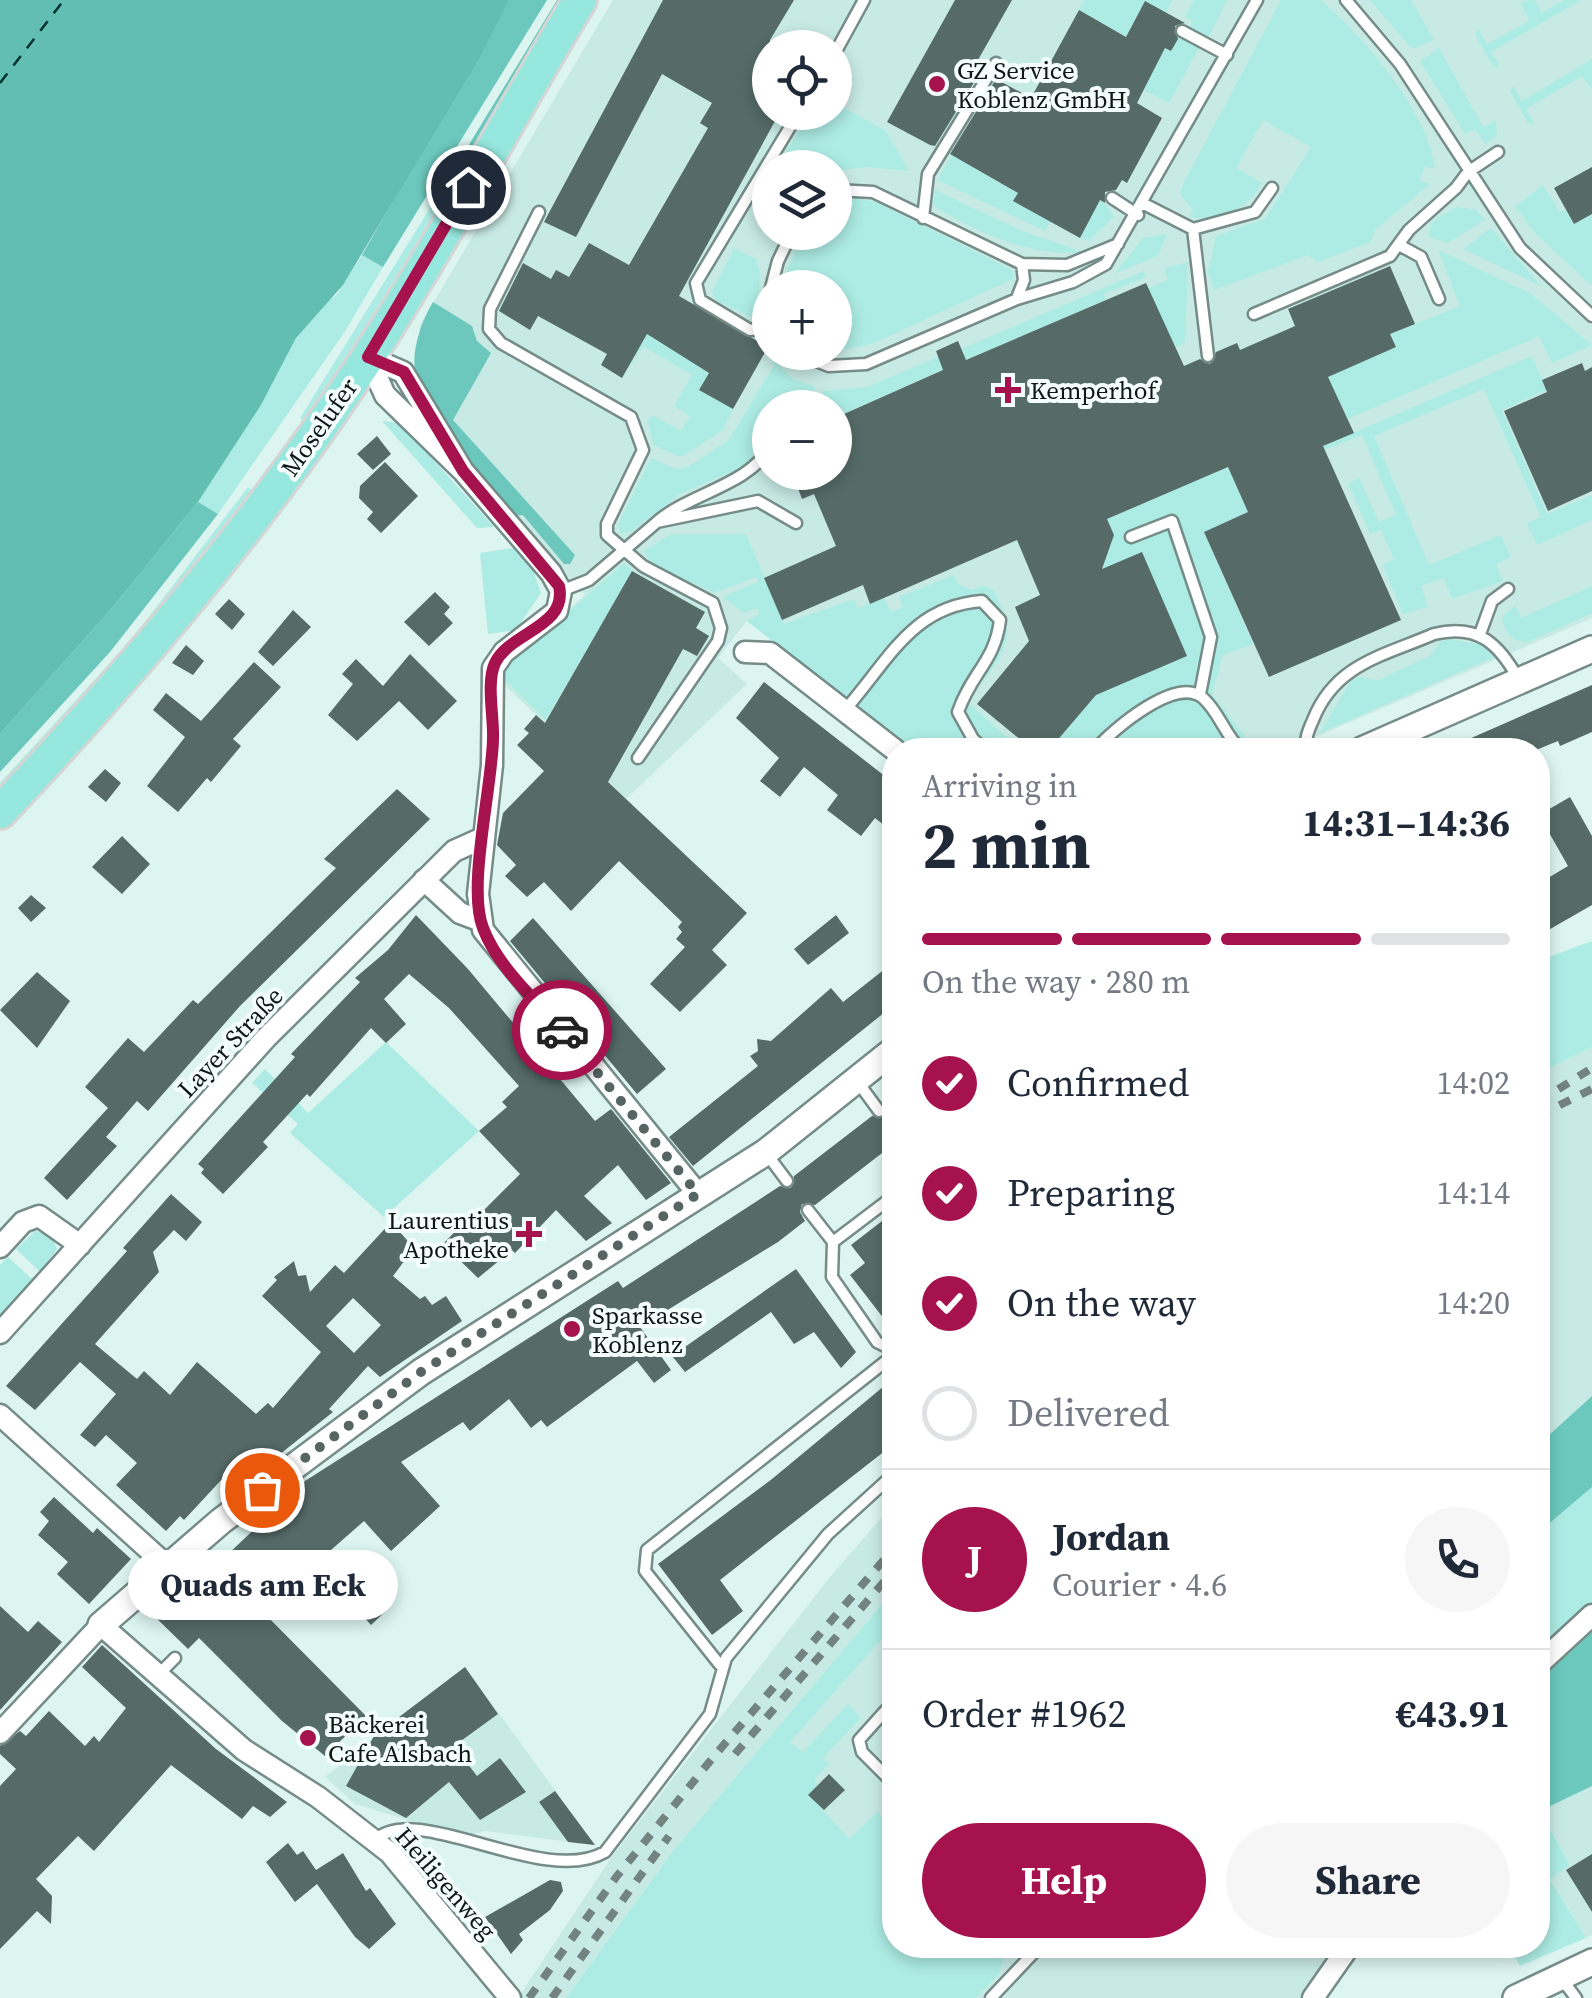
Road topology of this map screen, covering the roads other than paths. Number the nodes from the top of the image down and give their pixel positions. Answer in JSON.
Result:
{"nodes":[{"id":1,"x":580,"y":0,"type":"edge"},
{"id":2,"x":864,"y":0,"type":"edge"},
{"id":3,"x":1258,"y":0,"type":"edge"},
{"id":4,"x":1346,"y":0,"type":"edge"},
{"id":5,"x":848,"y":30,"type":"edge"},
{"id":6,"x":1182,"y":30,"type":"dead end"},
{"id":7,"x":1227,"y":56,"type":"junction"},
{"id":8,"x":996,"y":63,"type":"dead end"},
{"id":9,"x":788,"y":130,"type":"edge"},
{"id":10,"x":1498,"y":152,"type":"dead end"},
{"id":11,"x":1468,"y":172,"type":"junction"},
{"id":12,"x":1272,"y":188,"type":"dead end"},
{"id":13,"x":852,"y":191,"type":"edge"},
{"id":14,"x":1112,"y":198,"type":"dead end"},
{"id":15,"x":1141,"y":209,"type":"junction"},
{"id":16,"x":539,"y":212,"type":"dead end"},
{"id":17,"x":922,"y":218,"type":"junction"},
{"id":18,"x":1193,"y":230,"type":"junction"},
{"id":19,"x":1119,"y":244,"type":"junction"},
{"id":20,"x":1399,"y":245,"type":"junction"},
{"id":21,"x":1022,"y":264,"type":"junction"},
{"id":22,"x":1017,"y":299,"type":"junction"},
{"id":23,"x":1439,"y":299,"type":"dead end"},
{"id":24,"x":1254,"y":314,"type":"dead end"},
{"id":25,"x":1592,"y":316,"type":"edge"},
{"id":26,"x":752,"y":328,"type":"edge"},
{"id":27,"x":1208,"y":356,"type":"dead end"},
{"id":28,"x":368,"y":357,"type":"junction"},
{"id":29,"x":852,"y":365,"type":"edge"},
{"id":30,"x":752,"y":469,"type":"edge"},
{"id":31,"x":657,"y":522,"type":"junction"},
{"id":32,"x":796,"y":523,"type":"dead end"},
{"id":33,"x":1131,"y":536,"type":"dead end"},
{"id":34,"x":624,"y":552,"type":"junction"},
{"id":35,"x":1508,"y":589,"type":"dead end"},
{"id":36,"x":560,"y":592,"type":"junction"},
{"id":37,"x":1480,"y":634,"type":"junction"},
{"id":38,"x":1592,"y":649,"type":"edge"},
{"id":39,"x":745,"y":652,"type":"dead end"},
{"id":40,"x":1520,"y":681,"type":"junction"},
{"id":41,"x":1200,"y":694,"type":"junction"},
{"id":42,"x":844,"y":710,"type":"junction"},
{"id":43,"x":971,"y":738,"type":"edge"},
{"id":44,"x":1106,"y":738,"type":"edge"},
{"id":45,"x":1232,"y":738,"type":"edge"},
{"id":46,"x":1306,"y":738,"type":"edge"},
{"id":47,"x":1389,"y":738,"type":"edge"},
{"id":48,"x":882,"y":740,"type":"edge"},
{"id":49,"x":638,"y":758,"type":"dead end"},
{"id":50,"x":0,"y":812,"type":"edge"},
{"id":51,"x":484,"y":838,"type":"junction"},
{"id":52,"x":424,"y":880,"type":"junction"},
{"id":53,"x":480,"y":922,"type":"junction"},
{"id":54,"x":882,"y":1059,"type":"edge"},
{"id":55,"x":856,"y":1080,"type":"junction"},
{"id":56,"x":879,"y":1110,"type":"dead end"},
{"id":57,"x":766,"y":1152,"type":"junction"},
{"id":58,"x":787,"y":1181,"type":"dead end"},
{"id":59,"x":698,"y":1194,"type":"junction"},
{"id":60,"x":882,"y":1205,"type":"edge"},
{"id":61,"x":808,"y":1210,"type":"dead end"},
{"id":62,"x":833,"y":1242,"type":"junction"},
{"id":63,"x":80,"y":1245,"type":"junction"},
{"id":64,"x":0,"y":1247,"type":"edge"},
{"id":65,"x":0,"y":1333,"type":"edge"},
{"id":66,"x":882,"y":1345,"type":"edge"},
{"id":67,"x":882,"y":1362,"type":"edge"},
{"id":68,"x":0,"y":1415,"type":"edge"},
{"id":69,"x":882,"y":1485,"type":"edge"},
{"id":70,"x":166,"y":1565,"type":"junction"},
{"id":71,"x":1592,"y":1615,"type":"edge"},
{"id":72,"x":101,"y":1625,"type":"junction"},
{"id":73,"x":1550,"y":1654,"type":"edge"},
{"id":74,"x":174,"y":1658,"type":"dead end"},
{"id":75,"x":720,"y":1665,"type":"junction"},
{"id":76,"x":157,"y":1676,"type":"junction"},
{"id":77,"x":882,"y":1715,"type":"edge"},
{"id":78,"x":0,"y":1733,"type":"edge"},
{"id":79,"x":882,"y":1772,"type":"edge"},
{"id":80,"x":375,"y":1840,"type":"junction"},
{"id":81,"x":1029,"y":1958,"type":"edge"},
{"id":82,"x":1341,"y":1958,"type":"edge"},
{"id":83,"x":1592,"y":1962,"type":"edge"},
{"id":84,"x":1540,"y":1990,"type":"edge"},
{"id":85,"x":498,"y":1993,"type":"edge"},
{"id":86,"x":991,"y":1998,"type":"edge"},
{"id":87,"x":1313,"y":1998,"type":"edge"},
{"id":88,"x":1576,"y":1998,"type":"edge"}],
"edges":[{"from":1,"to":28,"type":"main road","name":"Moselufer"},
{"from":2,"to":5,"type":"lane"},
{"from":3,"to":7,"type":"lane"},
{"from":4,"to":11,"type":"lane"},
{"from":6,"to":7,"type":"lane"},
{"from":7,"to":15,"type":"lane"},
{"from":8,"to":17,"type":"lane"},
{"from":9,"to":26,"type":"lane"},
{"from":10,"to":11,"type":"lane"},
{"from":11,"to":20,"type":"lane"},
{"from":11,"to":25,"type":"lane"},
{"from":12,"to":18,"type":"lane"},
{"from":13,"to":17,"type":"lane"},
{"from":14,"to":15,"type":"lane"},
{"from":15,"to":18,"type":"lane"},
{"from":15,"to":19,"type":"lane"},
{"from":16,"to":34,"type":"lane"},
{"from":17,"to":21,"type":"lane"},
{"from":18,"to":27,"type":"lane"},
{"from":19,"to":21,"type":"lane"},
{"from":19,"to":22,"type":"lane"},
{"from":20,"to":23,"type":"lane"},
{"from":20,"to":24,"type":"lane"},
{"from":21,"to":22,"type":"lane"},
{"from":22,"to":29,"type":"lane"},
{"from":28,"to":36,"type":"street"},
{"from":28,"to":50,"type":"main road","name":"Moselufer"},
{"from":30,"to":31,"type":"lane"},
{"from":31,"to":32,"type":"lane"},
{"from":31,"to":34,"type":"lane"},
{"from":33,"to":41,"type":"lane"},
{"from":34,"to":36,"type":"lane"},
{"from":34,"to":49,"type":"lane"},
{"from":35,"to":37,"type":"lane"},
{"from":36,"to":51,"type":"street"},
{"from":37,"to":40,"type":"lane"},
{"from":37,"to":46,"type":"lane"},
{"from":38,"to":40,"type":"street"},
{"from":39,"to":42,"type":"street"},
{"from":40,"to":47,"type":"street"},
{"from":41,"to":44,"type":"lane"},
{"from":41,"to":45,"type":"lane"},
{"from":42,"to":43,"type":"lane"},
{"from":42,"to":48,"type":"street"},
{"from":51,"to":52,"type":"street","name":"Layer Straße"},
{"from":51,"to":53,"type":"street"},
{"from":52,"to":53,"type":"street"},
{"from":52,"to":63,"type":"street","name":"Layer Straße"},
{"from":53,"to":59,"type":"street"},
{"from":54,"to":55,"type":"street"},
{"from":55,"to":56,"type":"lane"},
{"from":55,"to":57,"type":"street"},
{"from":57,"to":58,"type":"lane"},
{"from":57,"to":59,"type":"street"},
{"from":59,"to":70,"type":"street"},
{"from":60,"to":62,"type":"lane"},
{"from":61,"to":62,"type":"lane"},
{"from":62,"to":66,"type":"lane"},
{"from":63,"to":64,"type":"street"},
{"from":63,"to":65,"type":"street","name":"Layer Straße"},
{"from":67,"to":75,"type":"lane"},
{"from":68,"to":70,"type":"street"},
{"from":69,"to":75,"type":"lane"},
{"from":70,"to":72,"type":"street"},
{"from":71,"to":73,"type":"street"},
{"from":72,"to":76,"type":"street","name":"Heiligenweg"},
{"from":72,"to":78,"type":"street"},
{"from":74,"to":76,"type":"lane"},
{"from":75,"to":80,"type":"lane"},
{"from":76,"to":80,"type":"street","name":"Heiligenweg"},
{"from":77,"to":79,"type":"lane"},
{"from":80,"to":85,"type":"street","name":"Heiligenweg"},
{"from":81,"to":86,"type":"lane"},
{"from":82,"to":87,"type":"street"},
{"from":83,"to":84,"type":"street"},
{"from":84,"to":88,"type":"lane"}]}
